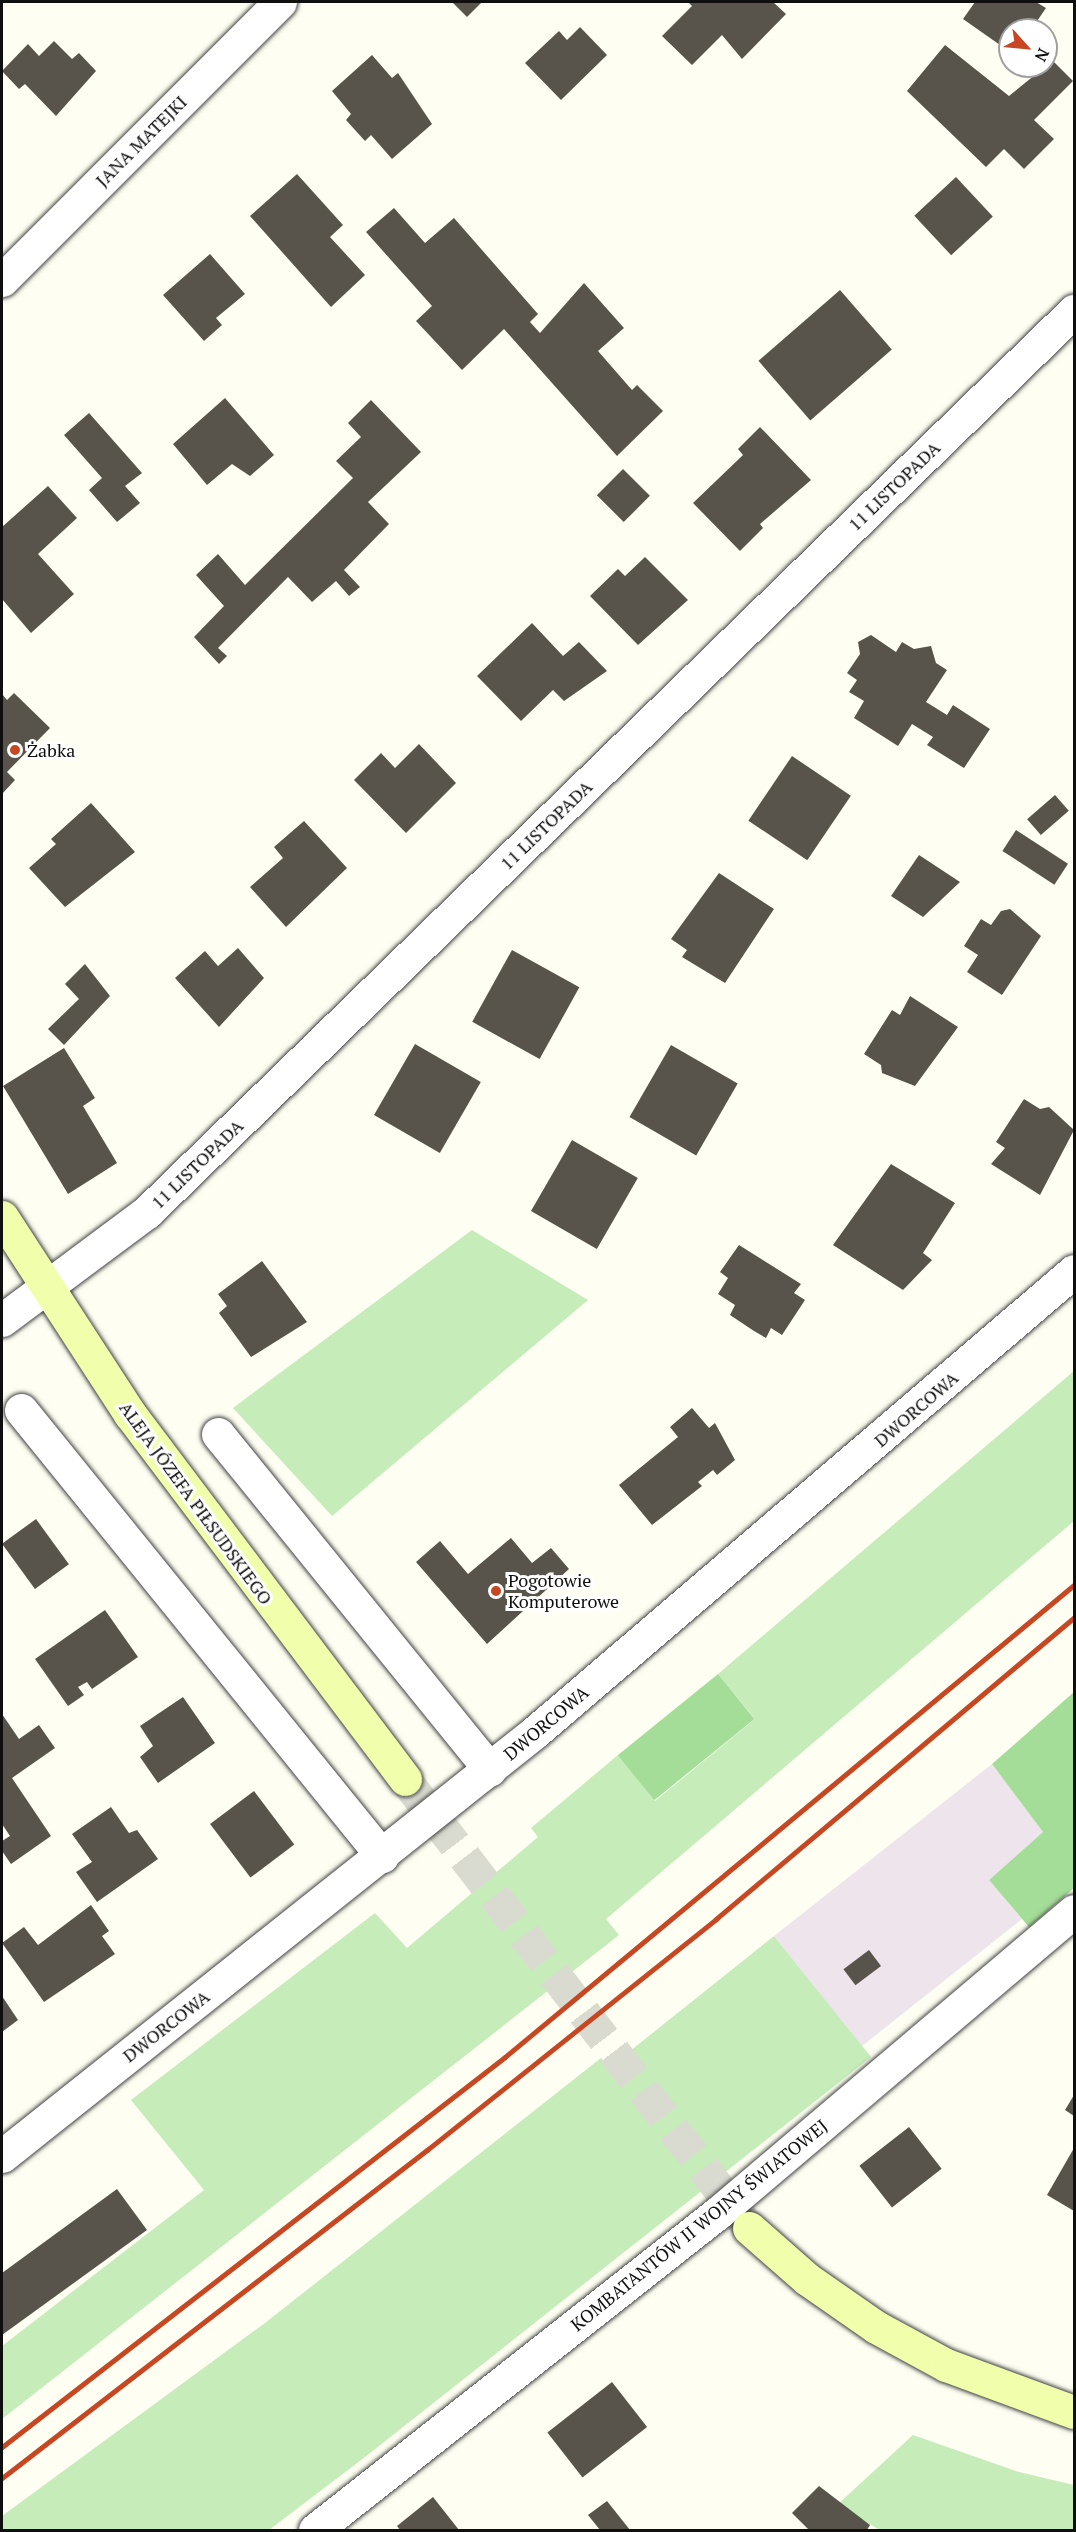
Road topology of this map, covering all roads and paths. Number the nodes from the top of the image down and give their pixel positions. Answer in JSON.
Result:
{"nodes":[{"id":1,"x":280,"y":2,"type":"edge"},
{"id":2,"x":2,"y":280,"type":"edge"},
{"id":3,"x":1074,"y":311,"type":"edge"},
{"id":4,"x":2,"y":1217,"type":"edge"},
{"id":5,"x":1074,"y":1271,"type":"edge"},
{"id":6,"x":45,"y":1291,"type":"junction"},
{"id":7,"x":2,"y":1320,"type":"edge"},
{"id":8,"x":21,"y":1410,"type":"dead end"},
{"id":9,"x":218,"y":1434,"type":"dead end"},
{"id":10,"x":490,"y":1770,"type":"junction"},
{"id":11,"x":405,"y":1779,"type":"tunnel mouth"},
{"id":12,"x":382,"y":1856,"type":"junction"},
{"id":13,"x":1074,"y":1911,"type":"edge"},
{"id":14,"x":2,"y":2156,"type":"edge"},
{"id":15,"x":749,"y":2228,"type":"tunnel mouth"},
{"id":16,"x":1074,"y":2412,"type":"edge"},
{"id":17,"x":315,"y":2530,"type":"edge"}],
"edges":[{"from":1,"to":2,"type":"street","name":"JANA MATEJKI"},
{"from":3,"to":6,"type":"street","name":"11 LISTOPADA"},
{"from":4,"to":6,"type":"main road","name":"ALEJA JÓZEFA PIŁSUDSKIEGO"},
{"from":5,"to":10,"type":"street","name":"DWORCOWA"},
{"from":6,"to":7,"type":"street","name":"11 LISTOPADA"},
{"from":6,"to":11,"type":"main road","name":"ALEJA JÓZEFA PIŁSUDSKIEGO"},
{"from":8,"to":12,"type":"street"},
{"from":9,"to":10,"type":"street"},
{"from":10,"to":12,"type":"street","name":"DWORCOWA"},
{"from":12,"to":14,"type":"street","name":"DWORCOWA"},
{"from":13,"to":17,"type":"street","name":"KOMBATANTÓW II WOJNY ŚWIATOWEJ"},
{"from":15,"to":16,"type":"main road"}]}
